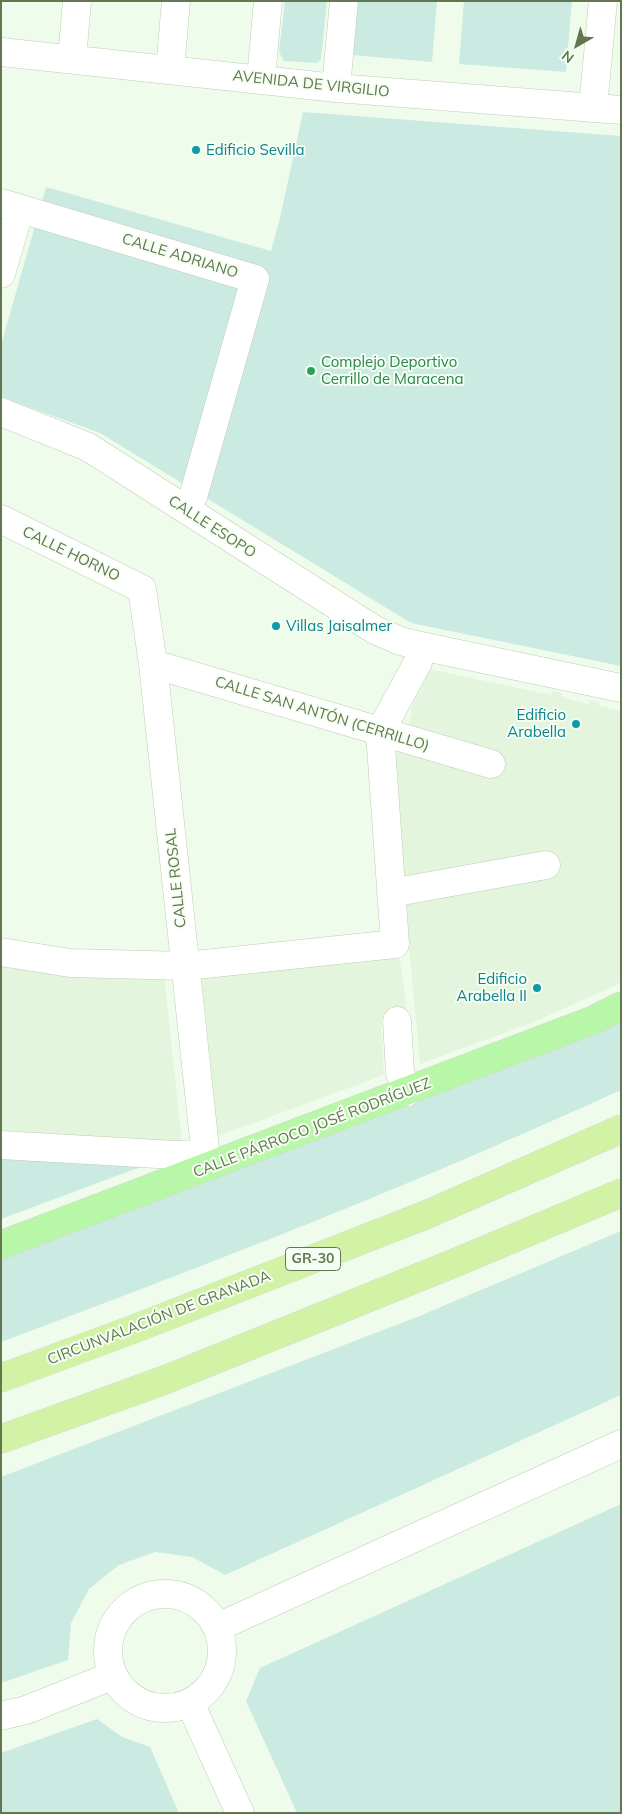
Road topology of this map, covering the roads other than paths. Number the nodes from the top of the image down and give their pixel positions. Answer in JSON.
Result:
{"nodes":[{"id":1,"x":77,"y":1,"type":"edge"},
{"id":2,"x":176,"y":1,"type":"edge"},
{"id":3,"x":268,"y":1,"type":"edge"},
{"id":4,"x":344,"y":1,"type":"edge"},
{"id":5,"x":603,"y":1,"type":"edge"},
{"id":6,"x":1,"y":52,"type":"edge"},
{"id":7,"x":72,"y":59,"type":"junction"},
{"id":8,"x":170,"y":70,"type":"junction"},
{"id":9,"x":261,"y":79,"type":"junction"},
{"id":10,"x":336,"y":88,"type":"junction"},
{"id":11,"x":593,"y":108,"type":"junction"},
{"id":12,"x":621,"y":110,"type":"edge"},
{"id":13,"x":10,"y":206,"type":"edge"},
{"id":14,"x":1,"y":274,"type":"edge"},
{"id":15,"x":1,"y":412,"type":"edge"},
{"id":16,"x":194,"y":497,"type":"dead end"},
{"id":17,"x":1,"y":519,"type":"edge"},
{"id":18,"x":142,"y":589,"type":"joint"},
{"id":19,"x":421,"y":646,"type":"junction"},
{"id":20,"x":153,"y":664,"type":"junction"},
{"id":21,"x":621,"y":688,"type":"edge"},
{"id":22,"x":380,"y":732,"type":"junction"},
{"id":23,"x":491,"y":764,"type":"dead end"},
{"id":24,"x":546,"y":865,"type":"dead end"},
{"id":25,"x":391,"y":893,"type":"junction"},
{"id":26,"x":1,"y":952,"type":"edge"},
{"id":27,"x":186,"y":966,"type":"junction"},
{"id":28,"x":621,"y":1006,"type":"edge"},
{"id":29,"x":397,"y":1021,"type":"dead end"},
{"id":30,"x":407,"y":1092,"type":"junction"},
{"id":31,"x":621,"y":1129,"type":"edge"},
{"id":32,"x":1,"y":1145,"type":"edge"},
{"id":33,"x":207,"y":1160,"type":"junction"},
{"id":34,"x":621,"y":1193,"type":"edge"},
{"id":35,"x":1,"y":1245,"type":"edge"},
{"id":36,"x":1,"y":1378,"type":"edge"},
{"id":37,"x":1,"y":1439,"type":"edge"},
{"id":38,"x":621,"y":1444,"type":"edge"},
{"id":39,"x":218,"y":1627,"type":"junction"},
{"id":40,"x":112,"y":1676,"type":"junction"},
{"id":41,"x":190,"y":1703,"type":"junction"},
{"id":42,"x":1,"y":1716,"type":"edge"},
{"id":43,"x":240,"y":1813,"type":"edge"}],
"edges":[{"from":1,"to":7,"type":"street"},
{"from":2,"to":8,"type":"street"},
{"from":3,"to":9,"type":"street"},
{"from":4,"to":10,"type":"street"},
{"from":5,"to":11,"type":"street"},
{"from":6,"to":7,"type":"street","name":"AVENIDA DE VIRGILIO"},
{"from":7,"to":8,"type":"street","name":"AVENIDA DE VIRGILIO"},
{"from":8,"to":9,"type":"street","name":"AVENIDA DE VIRGILIO"},
{"from":9,"to":10,"type":"street","name":"AVENIDA DE VIRGILIO"},
{"from":10,"to":11,"type":"street","name":"AVENIDA DE VIRGILIO"},
{"from":11,"to":12,"type":"street","name":"AVENIDA DE VIRGILIO"},
{"from":13,"to":14,"type":"street"},
{"from":13,"to":16,"type":"street","name":"CALLE ADRIANO"},
{"from":15,"to":19,"type":"street","name":"CALLE ESOPO"},
{"from":17,"to":18,"type":"street","name":"CALLE HORNO"},
{"from":18,"to":20,"type":"street","name":"CALLE ROSAL"},
{"from":19,"to":21,"type":"street","name":"CALLE ESOPO"},
{"from":19,"to":22,"type":"street"},
{"from":20,"to":22,"type":"street","name":"CALLE SAN ANTÓN (CERRILLO)"},
{"from":20,"to":27,"type":"street","name":"CALLE ROSAL"},
{"from":22,"to":23,"type":"street","name":"CALLE SAN ANTÓN (CERRILLO)"},
{"from":22,"to":25,"type":"street"},
{"from":24,"to":25,"type":"street"},
{"from":25,"to":27,"type":"street"},
{"from":26,"to":27,"type":"street"},
{"from":27,"to":33,"type":"street","name":"CALLE ROSAL"},
{"from":28,"to":30,"type":"main road","name":"CALLE PÁRROCO JOSÉ RODRÍGUEZ"},
{"from":29,"to":30,"type":"street"},
{"from":30,"to":33,"type":"main road","name":"CALLE PÁRROCO JOSÉ RODRÍGUEZ"},
{"from":31,"to":36,"type":"highway","name":"CIRCUNVALACIÓN DE GRANADA","number":"GR-30"},
{"from":32,"to":33,"type":"street","name":"CALLE PÁRROCO JOSÉ RODRÍGUEZ"},
{"from":33,"to":35,"type":"main road","name":"CALLE PÁRROCO JOSÉ RODRÍGUEZ"},
{"from":34,"to":37,"type":"highway"},
{"from":38,"to":39,"type":"street"},
{"from":39,"to":40,"type":"street"},
{"from":39,"to":41,"type":"street"},
{"from":40,"to":41,"type":"street"},
{"from":40,"to":42,"type":"street"},
{"from":41,"to":43,"type":"street"}]}
